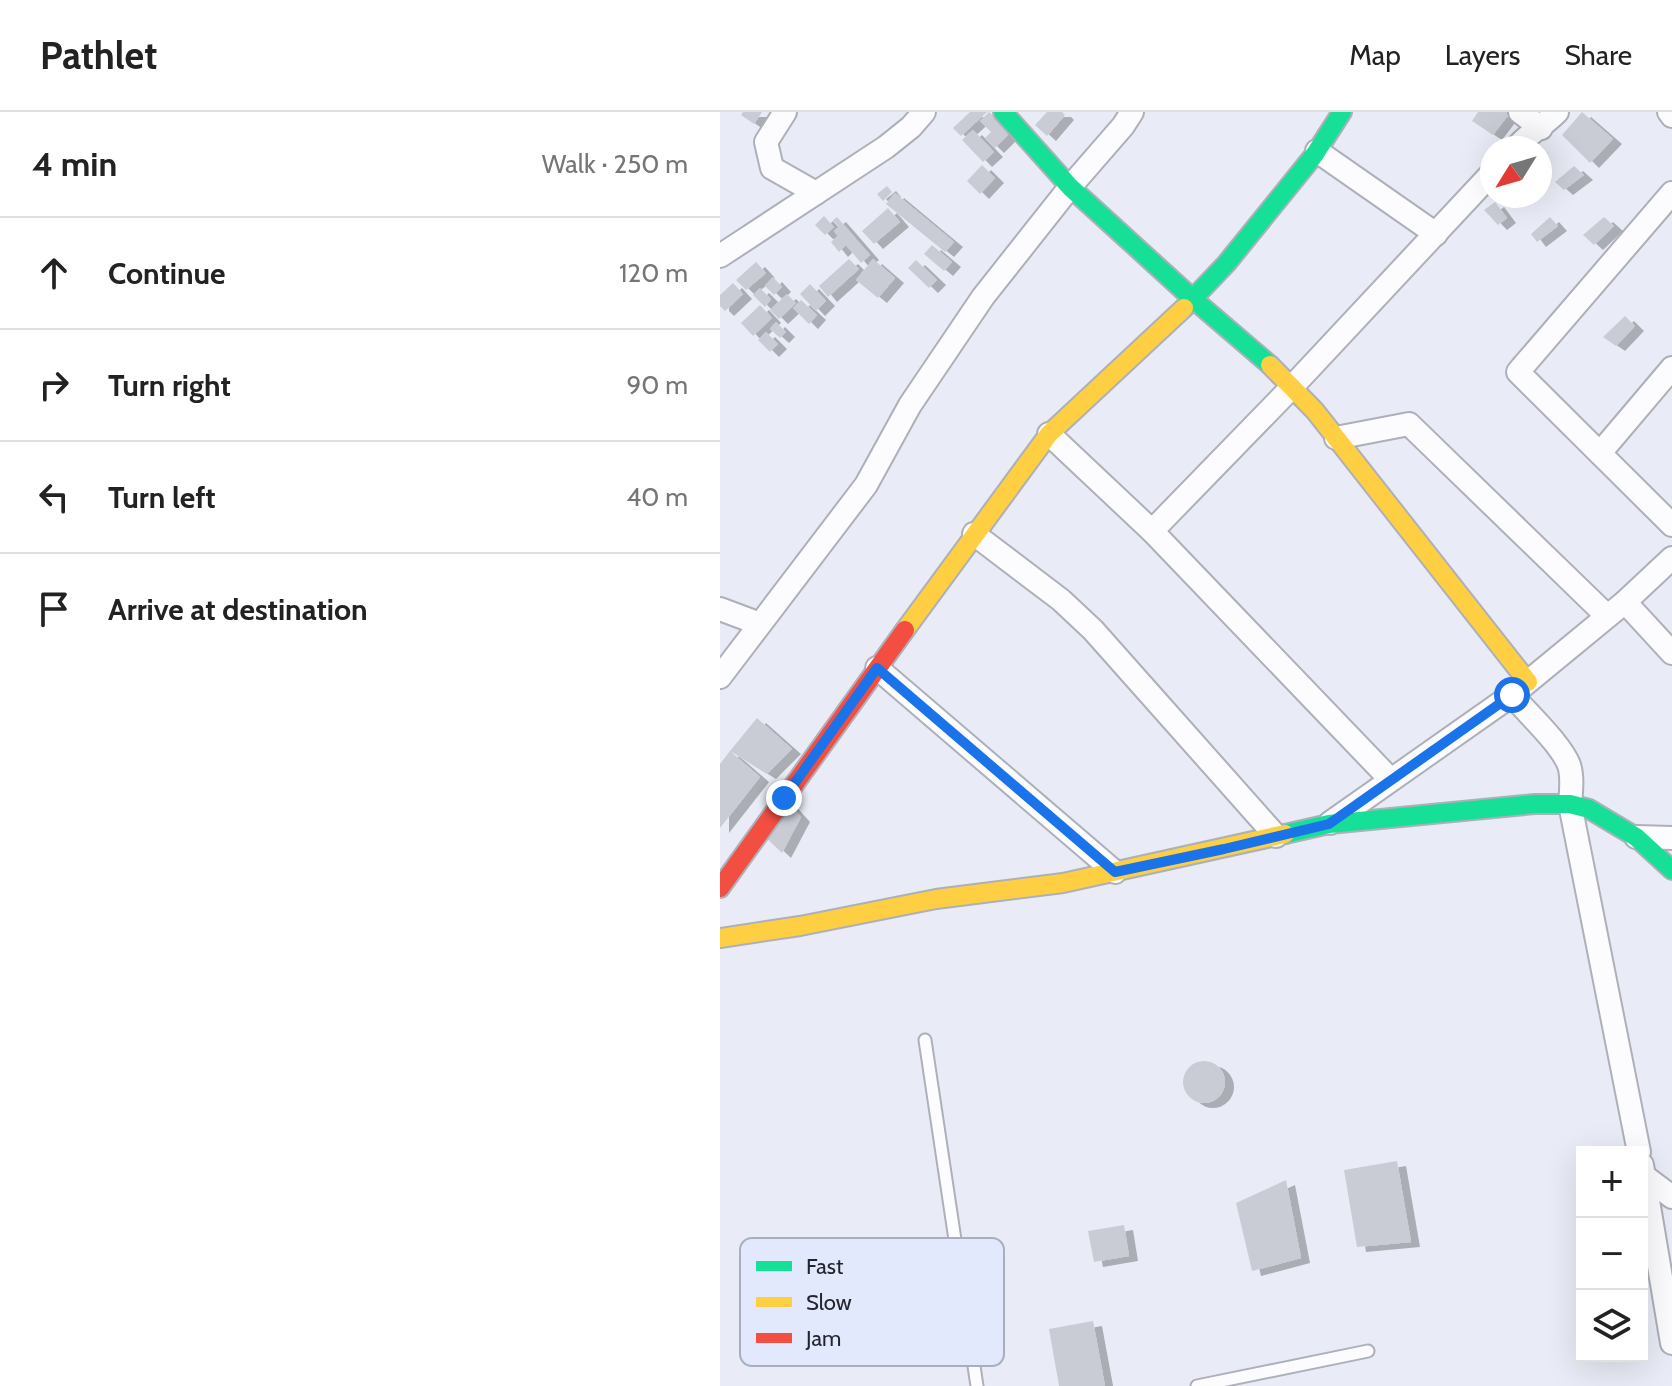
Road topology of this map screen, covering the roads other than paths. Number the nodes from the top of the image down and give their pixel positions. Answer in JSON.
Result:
{"nodes":[{"id":1,"x":785,"y":112,"type":"edge"},
{"id":2,"x":924,"y":112,"type":"edge"},
{"id":3,"x":1003,"y":112,"type":"edge"},
{"id":4,"x":1132,"y":112,"type":"edge"},
{"id":5,"x":1342,"y":112,"type":"edge"},
{"id":6,"x":1520,"y":112,"type":"edge"},
{"id":7,"x":1549,"y":120,"type":"edge"},
{"id":8,"x":1528,"y":136,"type":"edge"},
{"id":9,"x":1317,"y":151,"type":"junction"},
{"id":10,"x":1480,"y":186,"type":"edge"},
{"id":11,"x":1070,"y":187,"type":"junction"},
{"id":12,"x":816,"y":193,"type":"junction"},
{"id":13,"x":1672,"y":193,"type":"edge"},
{"id":14,"x":1436,"y":234,"type":"junction"},
{"id":15,"x":720,"y":256,"type":"edge"},
{"id":16,"x":1193,"y":299,"type":"junction"},
{"id":17,"x":1672,"y":368,"type":"edge"},
{"id":18,"x":1291,"y":388,"type":"junction"},
{"id":19,"x":1049,"y":434,"type":"junction"},
{"id":20,"x":1336,"y":438,"type":"junction"},
{"id":21,"x":1600,"y":453,"type":"junction"},
{"id":22,"x":1672,"y":525,"type":"edge"},
{"id":23,"x":1152,"y":531,"type":"junction"},
{"id":24,"x":974,"y":534,"type":"junction"},
{"id":25,"x":1672,"y":558,"type":"edge"},
{"id":26,"x":1625,"y":602,"type":"junction"},
{"id":27,"x":720,"y":609,"type":"edge"},
{"id":28,"x":1607,"y":616,"type":"junction"},
{"id":29,"x":760,"y":624,"type":"junction"},
{"id":30,"x":1672,"y":653,"type":"edge"},
{"id":31,"x":877,"y":668,"type":"junction"},
{"id":32,"x":720,"y":677,"type":"edge"},
{"id":33,"x":1520,"y":689,"type":"junction"},
{"id":34,"x":1390,"y":779,"type":"junction"},
{"id":35,"x":1570,"y":804,"type":"junction"},
{"id":36,"x":1329,"y":824,"type":"junction"},
{"id":37,"x":1276,"y":836,"type":"junction"},
{"id":38,"x":1636,"y":837,"type":"junction"},
{"id":39,"x":1672,"y":838,"type":"edge"},
{"id":40,"x":1672,"y":870,"type":"edge"},
{"id":41,"x":1115,"y":872,"type":"junction"},
{"id":42,"x":720,"y":888,"type":"edge"},
{"id":43,"x":720,"y":938,"type":"edge"},
{"id":44,"x":925,"y":1040,"type":"dead end"},
{"id":45,"x":1638,"y":1146,"type":"edge"},
{"id":46,"x":1648,"y":1175,"type":"edge"},
{"id":47,"x":1672,"y":1197,"type":"edge"},
{"id":48,"x":1648,"y":1200,"type":"edge"},
{"id":49,"x":955,"y":1238,"type":"edge"},
{"id":50,"x":1672,"y":1343,"type":"edge"},
{"id":51,"x":1368,"y":1351,"type":"dead end"},
{"id":52,"x":974,"y":1366,"type":"edge"},
{"id":53,"x":977,"y":1386,"type":"edge"},
{"id":54,"x":1197,"y":1386,"type":"edge"}],
"edges":[{"from":1,"to":12,"type":"street"},
{"from":2,"to":12,"type":"street"},
{"from":3,"to":11,"type":"street"},
{"from":4,"to":11,"type":"street"},
{"from":5,"to":9,"type":"street"},
{"from":6,"to":7,"type":"street"},
{"from":7,"to":8,"type":"street"},
{"from":9,"to":14,"type":"street"},
{"from":9,"to":16,"type":"street"},
{"from":10,"to":14,"type":"street"},
{"from":11,"to":16,"type":"street"},
{"from":11,"to":29,"type":"street"},
{"from":12,"to":15,"type":"street"},
{"from":13,"to":21,"type":"street"},
{"from":14,"to":18,"type":"street"},
{"from":16,"to":18,"type":"street"},
{"from":16,"to":19,"type":"street"},
{"from":17,"to":21,"type":"street"},
{"from":18,"to":20,"type":"street"},
{"from":18,"to":23,"type":"street"},
{"from":19,"to":23,"type":"street"},
{"from":19,"to":24,"type":"street"},
{"from":20,"to":28,"type":"street"},
{"from":20,"to":33,"type":"street"},
{"from":21,"to":22,"type":"street"},
{"from":23,"to":34,"type":"street"},
{"from":24,"to":31,"type":"street"},
{"from":24,"to":37,"type":"street"},
{"from":25,"to":26,"type":"street"},
{"from":26,"to":28,"type":"street"},
{"from":26,"to":30,"type":"street"},
{"from":27,"to":29,"type":"street"},
{"from":28,"to":33,"type":"street"},
{"from":29,"to":32,"type":"street"},
{"from":31,"to":41,"type":"street"},
{"from":31,"to":42,"type":"street"},
{"from":33,"to":34,"type":"street"},
{"from":33,"to":35,"type":"street"},
{"from":34,"to":36,"type":"street"},
{"from":35,"to":36,"type":"street"},
{"from":35,"to":38,"type":"street"},
{"from":35,"to":45,"type":"street"},
{"from":36,"to":37,"type":"street"},
{"from":37,"to":41,"type":"street"},
{"from":38,"to":39,"type":"street"},
{"from":38,"to":40,"type":"street"},
{"from":41,"to":43,"type":"street"},
{"from":44,"to":49,"type":"lane"},
{"from":46,"to":47,"type":"street"},
{"from":48,"to":50,"type":"street"},
{"from":51,"to":54,"type":"lane"},
{"from":52,"to":53,"type":"lane"}]}
